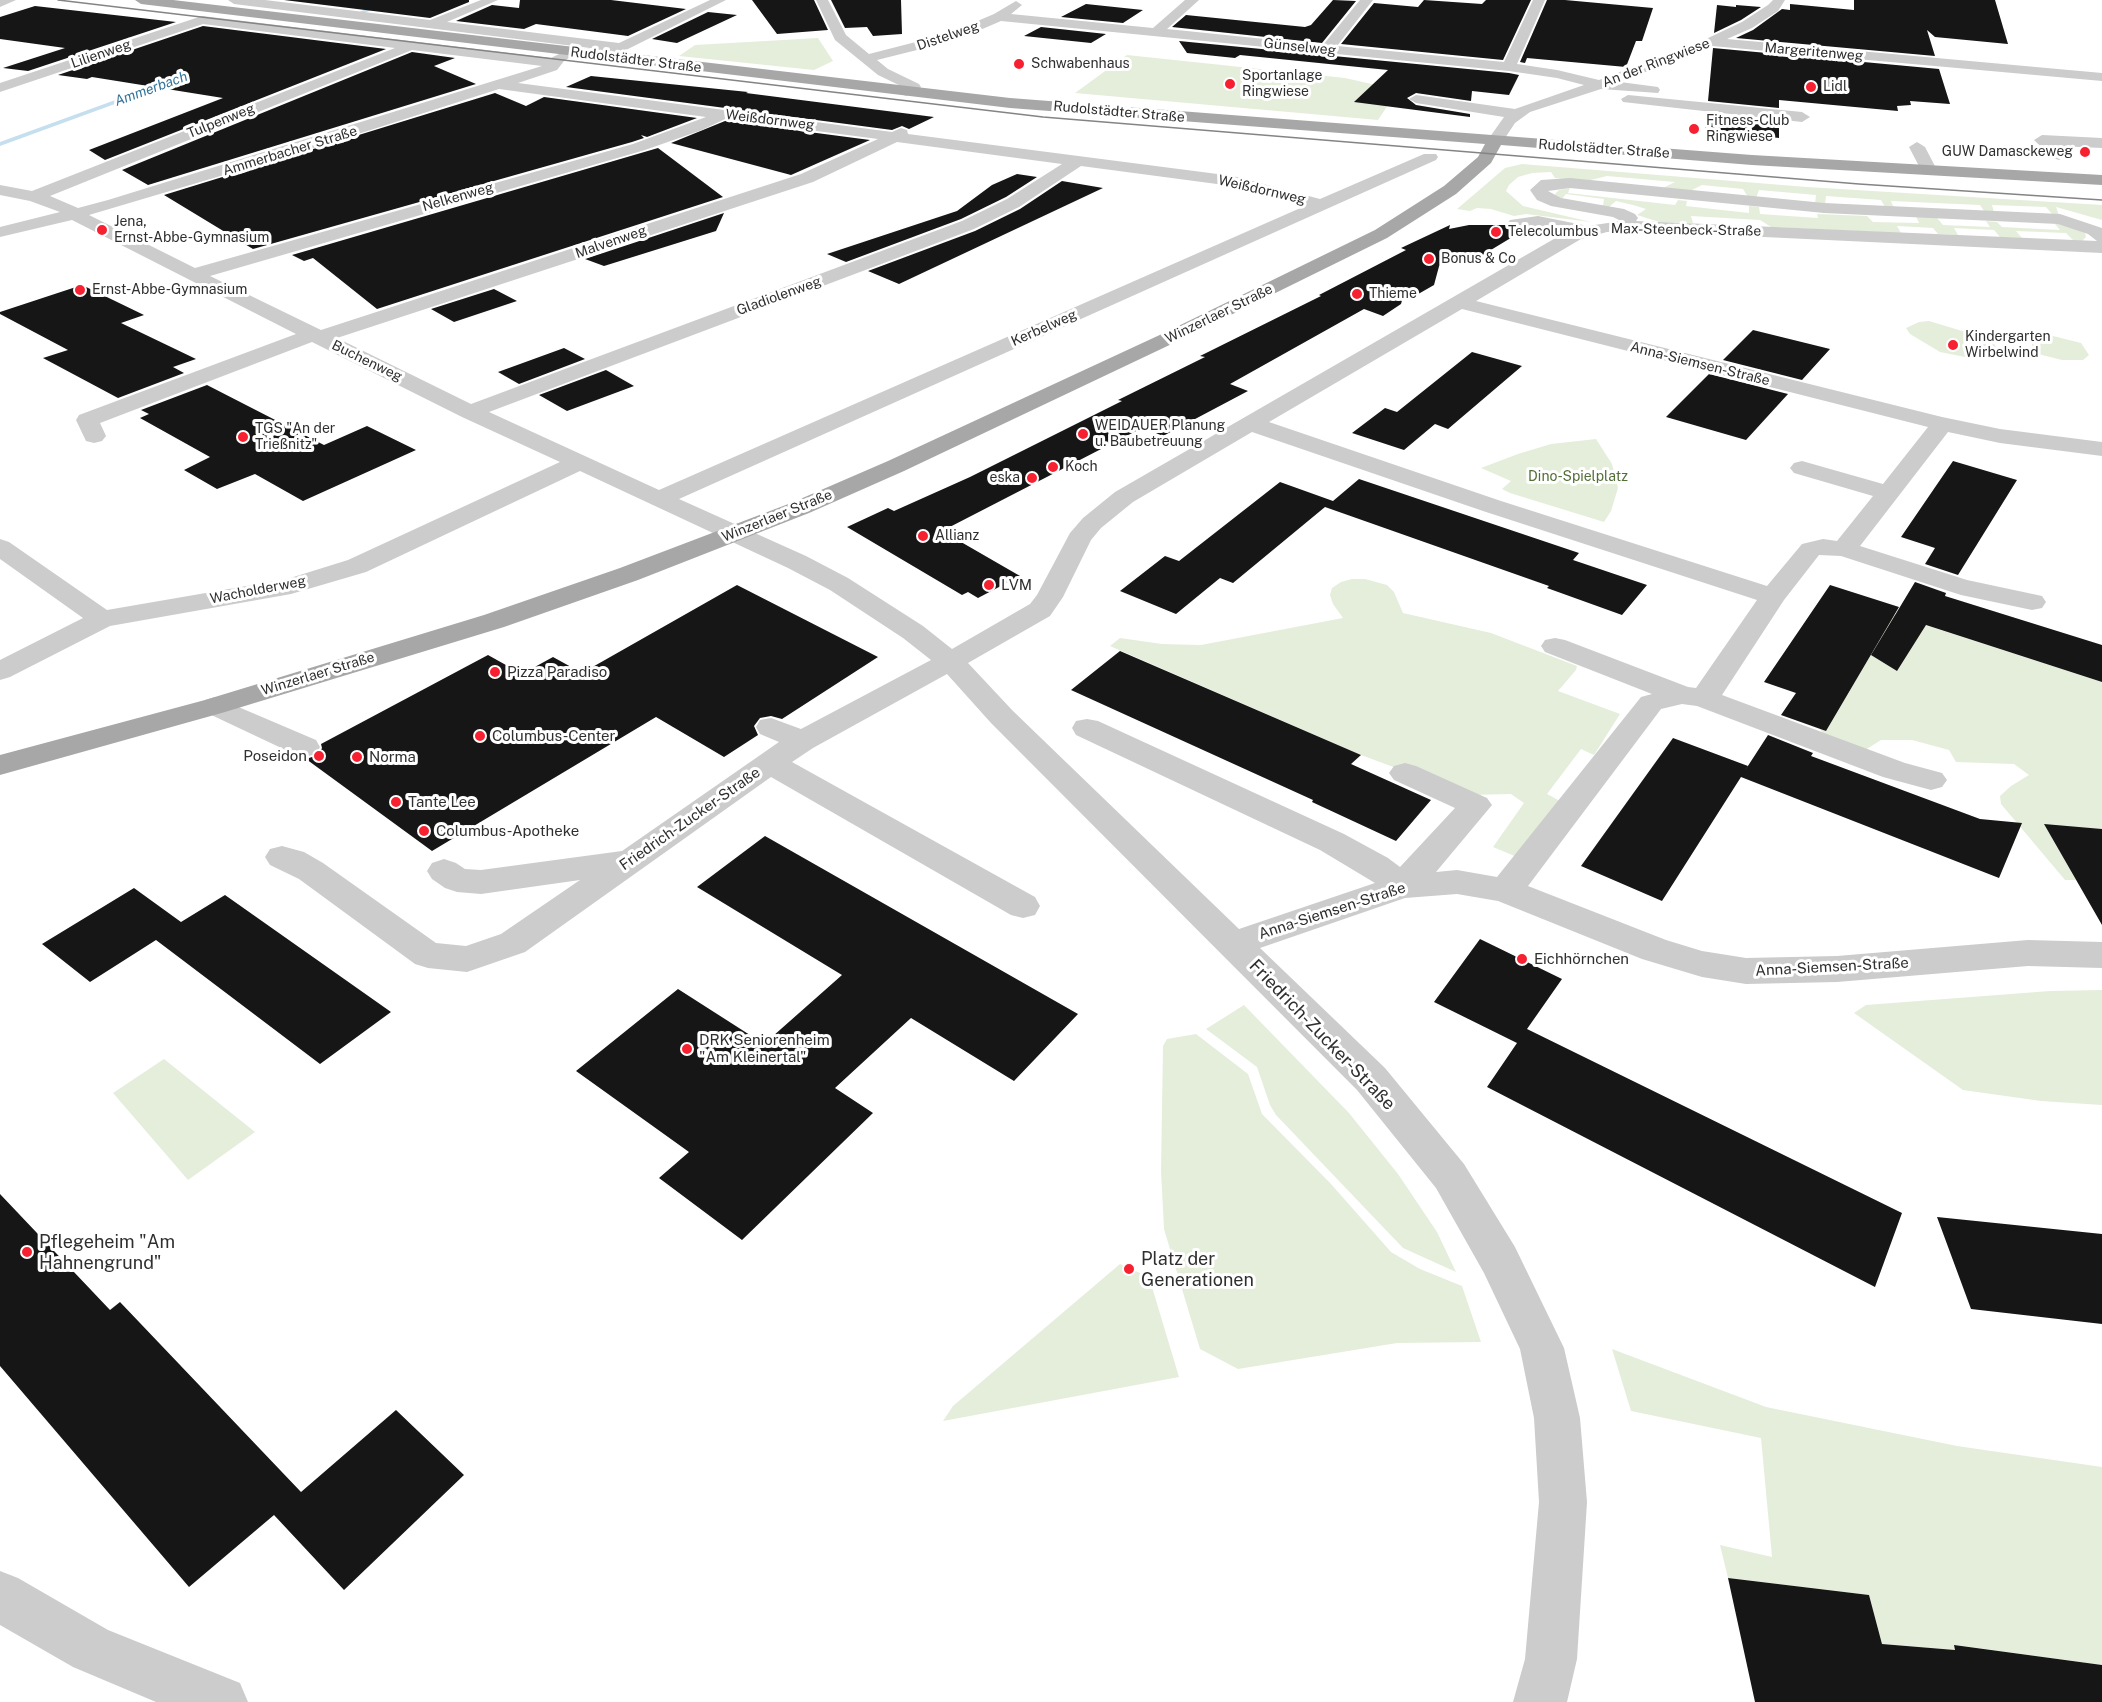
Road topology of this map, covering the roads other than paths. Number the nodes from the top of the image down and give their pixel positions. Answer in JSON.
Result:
{"nodes":[{"id":1,"x":10,"y":0,"type":"edge"},
{"id":2,"x":141,"y":0,"type":"edge"},
{"id":3,"x":234,"y":0,"type":"edge"},
{"id":4,"x":492,"y":0,"type":"edge"},
{"id":5,"x":720,"y":0,"type":"edge"},
{"id":6,"x":822,"y":0,"type":"edge"},
{"id":7,"x":1024,"y":0,"type":"edge"},
{"id":8,"x":1193,"y":0,"type":"edge"},
{"id":9,"x":1367,"y":0,"type":"edge"},
{"id":10,"x":1539,"y":0,"type":"edge"},
{"id":11,"x":1779,"y":0,"type":"edge"},
{"id":12,"x":279,"y":2,"type":"edge"},
{"id":13,"x":0,"y":3,"type":"edge"},
{"id":14,"x":999,"y":17,"type":"junction"},
{"id":15,"x":430,"y":24,"type":"junction"},
{"id":16,"x":1155,"y":33,"type":"junction"},
{"id":17,"x":1711,"y":42,"type":"junction"},
{"id":18,"x":1941,"y":45,"type":"dead end"},
{"id":19,"x":623,"y":46,"type":"junction"},
{"id":20,"x":409,"y":47,"type":"junction"},
{"id":21,"x":1326,"y":50,"type":"junction"},
{"id":22,"x":571,"y":52,"type":"junction"},
{"id":23,"x":594,"y":54,"type":"junction"},
{"id":24,"x":866,"y":59,"type":"junction"},
{"id":25,"x":556,"y":63,"type":"junction"},
{"id":26,"x":1946,"y":63,"type":"junction"},
{"id":27,"x":1509,"y":67,"type":"junction"},
{"id":28,"x":2102,"y":78,"type":"edge"},
{"id":29,"x":500,"y":85,"type":"junction"},
{"id":30,"x":1600,"y":85,"type":"junction"},
{"id":31,"x":0,"y":88,"type":"edge"},
{"id":32,"x":669,"y":89,"type":"dead end"},
{"id":33,"x":1466,"y":90,"type":"dead end"},
{"id":34,"x":1653,"y":90,"type":"dead end"},
{"id":35,"x":1581,"y":91,"type":"junction"},
{"id":36,"x":906,"y":92,"type":"junction"},
{"id":37,"x":1416,"y":99,"type":"dead end"},
{"id":38,"x":643,"y":104,"type":"junction"},
{"id":39,"x":1520,"y":112,"type":"junction"},
{"id":40,"x":723,"y":114,"type":"junction"},
{"id":41,"x":1802,"y":117,"type":"dead end"},
{"id":42,"x":903,"y":130,"type":"junction"},
{"id":43,"x":1495,"y":141,"type":"junction"},
{"id":44,"x":2102,"y":143,"type":"edge"},
{"id":45,"x":1917,"y":147,"type":"dead end"},
{"id":46,"x":1144,"y":154,"type":"dead end"},
{"id":47,"x":2059,"y":155,"type":"dead end"},
{"id":48,"x":1430,"y":157,"type":"dead end"},
{"id":49,"x":1077,"y":161,"type":"junction"},
{"id":50,"x":1130,"y":167,"type":"junction"},
{"id":51,"x":1929,"y":170,"type":"junction"},
{"id":52,"x":2102,"y":180,"type":"edge"},
{"id":53,"x":0,"y":190,"type":"edge"},
{"id":54,"x":34,"y":196,"type":"junction"},
{"id":55,"x":1322,"y":205,"type":"junction"},
{"id":56,"x":74,"y":214,"type":"junction"},
{"id":57,"x":1516,"y":224,"type":"dead end"},
{"id":58,"x":1637,"y":226,"type":"junction"},
{"id":59,"x":1586,"y":231,"type":"junction"},
{"id":60,"x":0,"y":232,"type":"edge"},
{"id":61,"x":2102,"y":237,"type":"edge"},
{"id":62,"x":2102,"y":247,"type":"edge"},
{"id":63,"x":192,"y":275,"type":"junction"},
{"id":64,"x":1458,"y":302,"type":"junction"},
{"id":65,"x":317,"y":336,"type":"junction"},
{"id":66,"x":470,"y":412,"type":"junction"},
{"id":67,"x":1251,"y":424,"type":"junction"},
{"id":68,"x":1942,"y":424,"type":"junction"},
{"id":69,"x":94,"y":436,"type":"dead end"},
{"id":70,"x":2102,"y":449,"type":"edge"},
{"id":71,"x":578,"y":463,"type":"junction"},
{"id":72,"x":1802,"y":468,"type":"dead end"},
{"id":73,"x":1888,"y":493,"type":"junction"},
{"id":74,"x":658,"y":499,"type":"junction"},
{"id":75,"x":735,"y":534,"type":"junction"},
{"id":76,"x":0,"y":546,"type":"edge"},
{"id":77,"x":1844,"y":549,"type":"junction"},
{"id":78,"x":1773,"y":596,"type":"junction"},
{"id":79,"x":2032,"y":602,"type":"dead end"},
{"id":80,"x":102,"y":619,"type":"junction"},
{"id":81,"x":1555,"y":646,"type":"dead end"},
{"id":82,"x":950,"y":661,"type":"junction"},
{"id":83,"x":0,"y":671,"type":"edge"},
{"id":84,"x":1692,"y":696,"type":"junction"},
{"id":85,"x":215,"y":706,"type":"junction"},
{"id":86,"x":771,"y":727,"type":"dead end"},
{"id":87,"x":1087,"y":728,"type":"dead end"},
{"id":88,"x":802,"y":741,"type":"junction"},
{"id":89,"x":305,"y":747,"type":"dead end"},
{"id":90,"x":770,"y":763,"type":"junction"},
{"id":91,"x":0,"y":765,"type":"edge"},
{"id":92,"x":1405,"y":772,"type":"dead end"},
{"id":93,"x":1930,"y":780,"type":"dead end"},
{"id":94,"x":282,"y":857,"type":"dead end"},
{"id":95,"x":630,"y":861,"type":"junction"},
{"id":96,"x":444,"y":871,"type":"dead end"},
{"id":97,"x":1402,"y":886,"type":"junction"},
{"id":98,"x":1504,"y":890,"type":"junction"},
{"id":99,"x":1023,"y":906,"type":"dead end"},
{"id":100,"x":1233,"y":944,"type":"junction"},
{"id":101,"x":2102,"y":955,"type":"edge"},
{"id":102,"x":0,"y":1596,"type":"edge"},
{"id":103,"x":221,"y":1702,"type":"edge"},
{"id":104,"x":1540,"y":1702,"type":"edge"}],
"edges":[{"from":1,"to":13,"type":"street"},
{"from":2,"to":22,"type":"main road","name":"Rudolstädter Straße"},
{"from":3,"to":12,"type":"street","name":"Rudolstädter Straße"},
{"from":4,"to":15,"type":"street"},
{"from":5,"to":19,"type":"street"},
{"from":6,"to":24,"type":"street"},
{"from":7,"to":14,"type":"street","name":"Distelweg"},
{"from":8,"to":16,"type":"street"},
{"from":9,"to":21,"type":"street"},
{"from":10,"to":27,"type":"street"},
{"from":11,"to":17,"type":"street","name":"An der Ringwiese"},
{"from":12,"to":15,"type":"street","name":"Rudolstädter Straße"},
{"from":14,"to":16,"type":"street","name":"Günselweg"},
{"from":14,"to":24,"type":"street","name":"Distelweg"},
{"from":15,"to":19,"type":"street","name":"Rudolstädter Straße"},
{"from":16,"to":21,"type":"street","name":"Günselweg"},
{"from":17,"to":26,"type":"street","name":"Margeritenweg"},
{"from":17,"to":30,"type":"street","name":"An der Ringwiese"},
{"from":18,"to":26,"type":"street"},
{"from":19,"to":23,"type":"street"},
{"from":20,"to":25,"type":"street"},
{"from":20,"to":31,"type":"street","name":"Lilienweg"},
{"from":20,"to":54,"type":"street","name":"Tulpenweg"},
{"from":21,"to":27,"type":"street","name":"Günselweg"},
{"from":22,"to":23,"type":"main road","name":"Rudolstädter Straße"},
{"from":22,"to":25,"type":"street","name":"Ammerbacher Straße"},
{"from":23,"to":36,"type":"main road","name":"Rudolstädter Straße"},
{"from":24,"to":36,"type":"street"},
{"from":25,"to":29,"type":"street","name":"Ammerbacher Straße"},
{"from":26,"to":28,"type":"street","name":"Margeritenweg"},
{"from":27,"to":30,"type":"street","name":"Günselweg"},
{"from":29,"to":38,"type":"street","name":"Weißdornweg"},
{"from":29,"to":56,"type":"street","name":"Ammerbacher Straße"},
{"from":30,"to":34,"type":"street"},
{"from":30,"to":35,"type":"street","name":"An der Ringwiese"},
{"from":32,"to":38,"type":"street"},
{"from":33,"to":39,"type":"street"},
{"from":35,"to":39,"type":"street","name":"An der Ringwiese"},
{"from":35,"to":41,"type":"street"},
{"from":36,"to":43,"type":"main road","name":"Rudolstädter Straße"},
{"from":37,"to":39,"type":"street"},
{"from":38,"to":40,"type":"street","name":"Weißdornweg"},
{"from":39,"to":43,"type":"street"},
{"from":40,"to":42,"type":"street","name":"Weißdornweg"},
{"from":40,"to":63,"type":"street","name":"Nelkenweg"},
{"from":42,"to":49,"type":"street","name":"Weißdornweg"},
{"from":42,"to":65,"type":"street","name":"Malvenweg"},
{"from":43,"to":51,"type":"main road","name":"Rudolstädter Straße"},
{"from":43,"to":75,"type":"main road","name":"Winzerlaer Straße"},
{"from":44,"to":47,"type":"street"},
{"from":45,"to":51,"type":"street"},
{"from":46,"to":50,"type":"street"},
{"from":48,"to":55,"type":"street","name":"Kerbelweg"},
{"from":49,"to":50,"type":"street","name":"Weißdornweg"},
{"from":49,"to":66,"type":"street","name":"Gladiolenweg"},
{"from":50,"to":55,"type":"street","name":"Weißdornweg"},
{"from":51,"to":52,"type":"main road","name":"Rudolstädter Straße"},
{"from":53,"to":54,"type":"street","name":"Buchenweg"},
{"from":54,"to":56,"type":"street","name":"Buchenweg"},
{"from":55,"to":74,"type":"street","name":"Kerbelweg"},
{"from":56,"to":60,"type":"street","name":"Ammerbacher Straße"},
{"from":56,"to":63,"type":"street","name":"Buchenweg"},
{"from":57,"to":59,"type":"street"},
{"from":58,"to":59,"type":"street","name":"Max-Steenbeck-Straße"},
{"from":58,"to":61,"type":"street"},
{"from":58,"to":62,"type":"street","name":"Max-Steenbeck-Straße"},
{"from":59,"to":64,"type":"street","name":"Max-Steenbeck-Straße"},
{"from":63,"to":65,"type":"street","name":"Buchenweg"},
{"from":64,"to":67,"type":"street","name":"Max-Steenbeck-Straße"},
{"from":64,"to":68,"type":"street","name":"Anna-Siemsen-Straße"},
{"from":65,"to":66,"type":"street","name":"Buchenweg"},
{"from":65,"to":69,"type":"street","name":"Malvenweg"},
{"from":66,"to":71,"type":"street","name":"Buchenweg"},
{"from":67,"to":78,"type":"street"},
{"from":67,"to":82,"type":"street","name":"Max-Steenbeck-Straße"},
{"from":68,"to":70,"type":"street","name":"Anna-Siemsen-Straße"},
{"from":68,"to":73,"type":"street"},
{"from":71,"to":74,"type":"street","name":"Buchenweg"},
{"from":71,"to":80,"type":"street","name":"Wacholderweg"},
{"from":72,"to":73,"type":"street"},
{"from":73,"to":77,"type":"street"},
{"from":74,"to":75,"type":"street","name":"Buchenweg"},
{"from":75,"to":82,"type":"street","name":"Friedrich-Zucker-Straße"},
{"from":75,"to":85,"type":"main road","name":"Winzerlaer Straße"},
{"from":76,"to":80,"type":"street"},
{"from":77,"to":78,"type":"street"},
{"from":77,"to":79,"type":"street"},
{"from":78,"to":84,"type":"street"},
{"from":80,"to":83,"type":"street","name":"Wacholderweg"},
{"from":81,"to":84,"type":"street"},
{"from":82,"to":88,"type":"street","name":"Friedrich-Zucker-Straße"},
{"from":82,"to":100,"type":"street","name":"Friedrich-Zucker-Straße"},
{"from":84,"to":93,"type":"street"},
{"from":84,"to":98,"type":"street"},
{"from":85,"to":89,"type":"street"},
{"from":85,"to":91,"type":"main road","name":"Winzerlaer Straße"},
{"from":86,"to":88,"type":"street"},
{"from":87,"to":97,"type":"street"},
{"from":88,"to":90,"type":"street","name":"Friedrich-Zucker-Straße"},
{"from":90,"to":95,"type":"street","name":"Friedrich-Zucker-Straße"},
{"from":90,"to":99,"type":"street"},
{"from":92,"to":97,"type":"street"},
{"from":94,"to":95,"type":"street","name":"Friedrich-Zucker-Straße"},
{"from":95,"to":96,"type":"street"},
{"from":97,"to":98,"type":"street","name":"Anna-Siemsen-Straße"},
{"from":97,"to":100,"type":"street","name":"Anna-Siemsen-Straße"},
{"from":98,"to":101,"type":"street","name":"Anna-Siemsen-Straße"},
{"from":100,"to":104,"type":"street","name":"Friedrich-Zucker-Straße"},
{"from":102,"to":103,"type":"street"}]}
